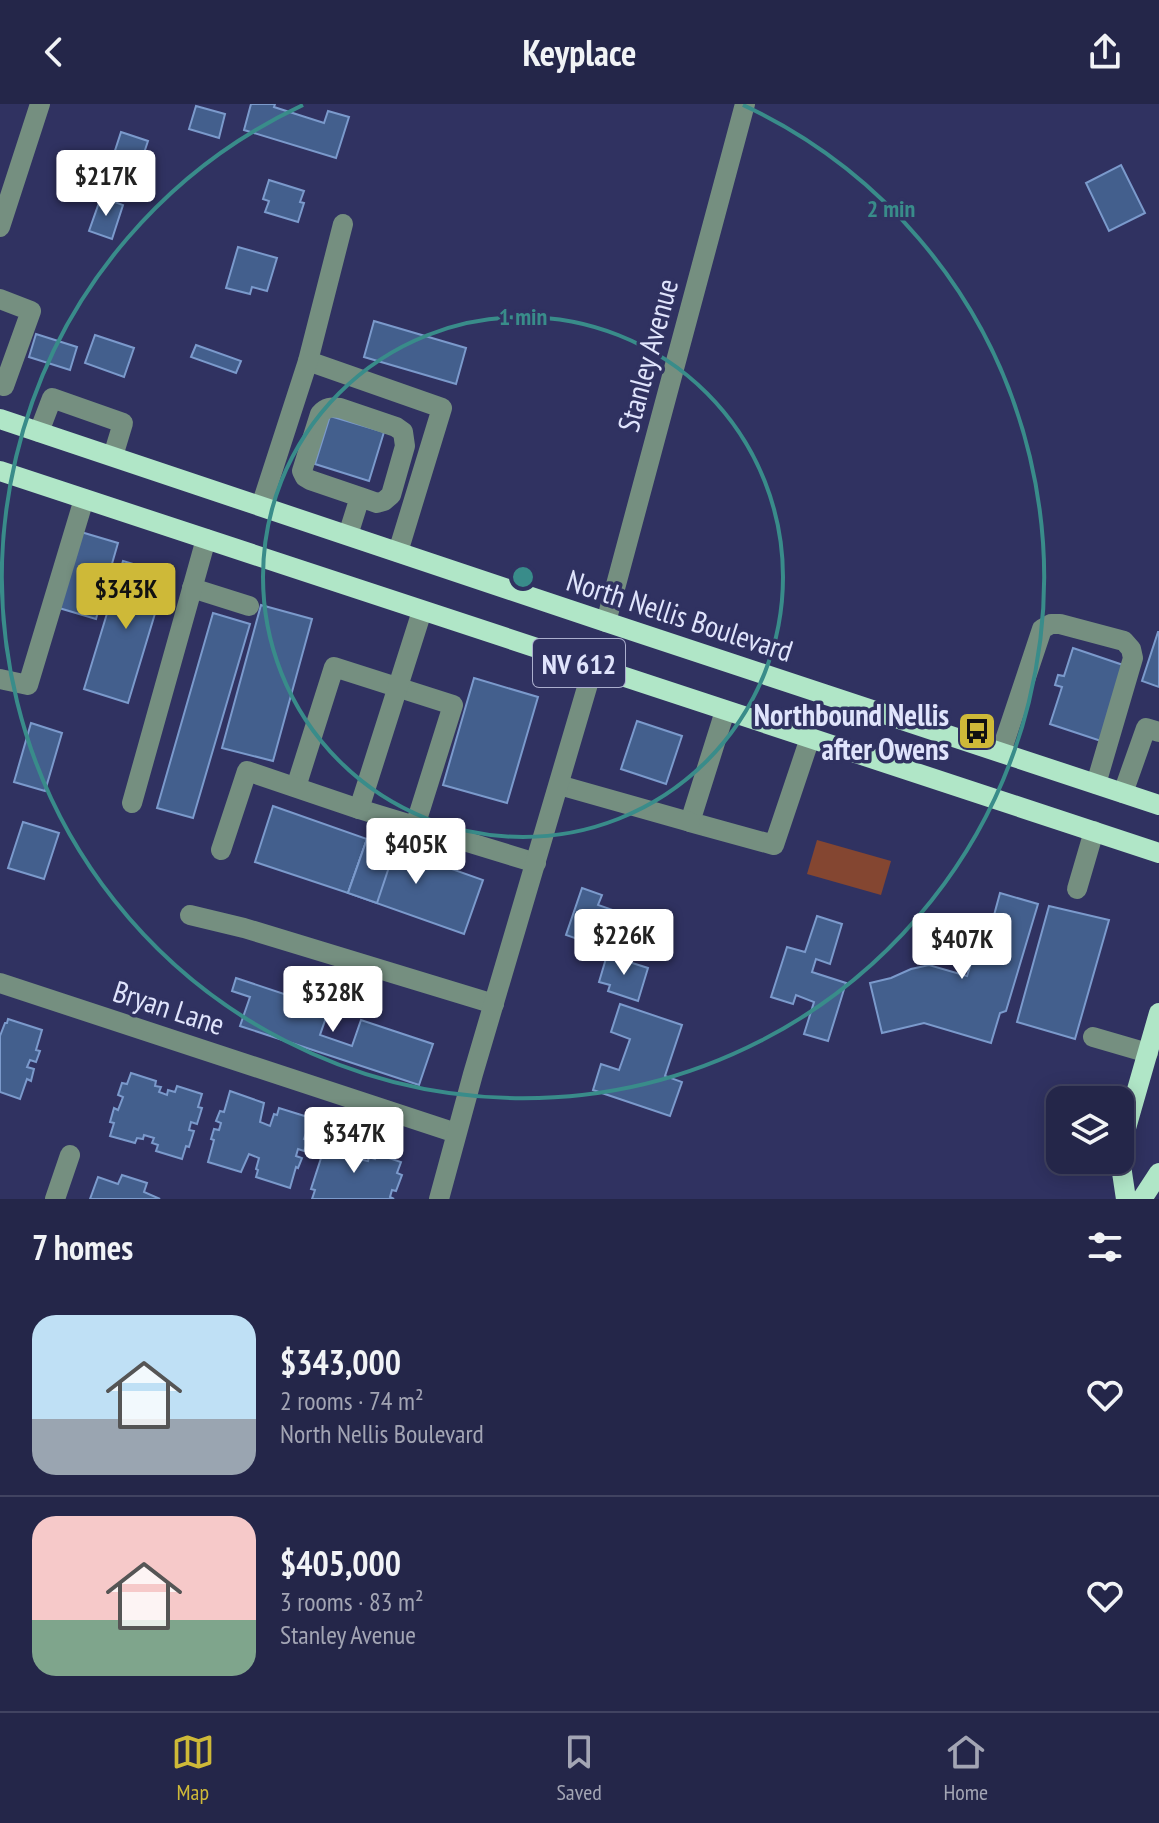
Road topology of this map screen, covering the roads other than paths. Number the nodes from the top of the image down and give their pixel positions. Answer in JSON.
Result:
{"nodes":[{"id":1,"x":40,"y":104,"type":"edge"},
{"id":2,"x":745,"y":104,"type":"edge"},
{"id":3,"x":343,"y":224,"type":"dead end"},
{"id":4,"x":0,"y":227,"type":"edge"},
{"id":5,"x":0,"y":299,"type":"edge"},
{"id":6,"x":308,"y":361,"type":"junction"},
{"id":7,"x":4,"y":386,"type":"dead end"},
{"id":8,"x":0,"y":419,"type":"edge"},
{"id":9,"x":39,"y":432,"type":"junction"},
{"id":10,"x":113,"y":456,"type":"junction"},
{"id":11,"x":0,"y":471,"type":"edge"},
{"id":12,"x":360,"y":497,"type":"junction"},
{"id":13,"x":84,"y":499,"type":"junction"},
{"id":14,"x":261,"y":506,"type":"junction"},
{"id":15,"x":348,"y":535,"type":"junction"},
{"id":16,"x":206,"y":539,"type":"junction"},
{"id":17,"x":398,"y":552,"type":"junction"},
{"id":18,"x":192,"y":588,"type":"junction"},
{"id":19,"x":249,"y":606,"type":"dead end"},
{"id":20,"x":422,"y":611,"type":"junction"},
{"id":21,"x":606,"y":622,"type":"junction"},
{"id":22,"x":593,"y":667,"type":"junction"},
{"id":23,"x":0,"y":679,"type":"edge"},
{"id":24,"x":398,"y":687,"type":"junction"},
{"id":25,"x":725,"y":711,"type":"junction"},
{"id":26,"x":1159,"y":732,"type":"edge"},
{"id":27,"x":810,"y":738,"type":"junction"},
{"id":28,"x":1001,"y":752,"type":"junction"},
{"id":29,"x":1096,"y":784,"type":"junction"},
{"id":30,"x":559,"y":785,"type":"junction"},
{"id":31,"x":296,"y":787,"type":"junction"},
{"id":32,"x":1123,"y":793,"type":"junction"},
{"id":33,"x":132,"y":803,"type":"dead end"},
{"id":34,"x":1159,"y":805,"type":"edge"},
{"id":35,"x":359,"y":809,"type":"junction"},
{"id":36,"x":690,"y":822,"type":"junction"},
{"id":37,"x":415,"y":826,"type":"junction"},
{"id":38,"x":1094,"y":831,"type":"junction"},
{"id":39,"x":221,"y":850,"type":"dead end"},
{"id":40,"x":1159,"y":853,"type":"edge"},
{"id":41,"x":536,"y":863,"type":"junction"},
{"id":42,"x":1077,"y":889,"type":"dead end"},
{"id":43,"x":190,"y":915,"type":"dead end"},
{"id":44,"x":0,"y":983,"type":"edge"},
{"id":45,"x":494,"y":1004,"type":"junction"},
{"id":46,"x":1159,"y":1013,"type":"edge"},
{"id":47,"x":1093,"y":1037,"type":"dead end"},
{"id":48,"x":1148,"y":1053,"type":"junction"},
{"id":49,"x":1134,"y":1101,"type":"edge"},
{"id":50,"x":456,"y":1133,"type":"junction"},
{"id":51,"x":70,"y":1155,"type":"dead end"},
{"id":52,"x":1159,"y":1173,"type":"edge"},
{"id":53,"x":1122,"y":1174,"type":"edge"},
{"id":54,"x":55,"y":1199,"type":"edge"},
{"id":55,"x":439,"y":1199,"type":"edge"},
{"id":56,"x":1126,"y":1199,"type":"edge"},
{"id":57,"x":1142,"y":1199,"type":"edge"}],
"edges":[{"from":1,"to":4,"type":"street"},
{"from":2,"to":21,"type":"street","name":"Stanley Avenue"},
{"from":3,"to":6,"type":"street"},
{"from":5,"to":7,"type":"street"},
{"from":6,"to":14,"type":"street"},
{"from":6,"to":17,"type":"street"},
{"from":8,"to":9,"type":"main road","name":"North Nellis Boulevard","number":"NV 612"},
{"from":9,"to":10,"type":"main road","name":"North Nellis Boulevard","number":"NV 612"},
{"from":9,"to":10,"type":"street"},
{"from":10,"to":14,"type":"main road","name":"North Nellis Boulevard","number":"NV 612"},
{"from":11,"to":13,"type":"main road","number":"NV 612"},
{"from":12,"to":12,"type":"street"},
{"from":12,"to":15,"type":"street"},
{"from":13,"to":16,"type":"main road","number":"NV 612"},
{"from":13,"to":23,"type":"street"},
{"from":14,"to":15,"type":"main road","name":"North Nellis Boulevard","number":"NV 612"},
{"from":15,"to":17,"type":"main road","name":"North Nellis Boulevard","number":"NV 612"},
{"from":16,"to":18,"type":"street"},
{"from":16,"to":20,"type":"main road","number":"NV 612"},
{"from":17,"to":21,"type":"main road","name":"North Nellis Boulevard","number":"NV 612"},
{"from":18,"to":19,"type":"street"},
{"from":18,"to":33,"type":"street"},
{"from":20,"to":22,"type":"main road","number":"NV 612"},
{"from":20,"to":24,"type":"street"},
{"from":21,"to":28,"type":"main road","name":"North Nellis Boulevard","number":"NV 612"},
{"from":22,"to":25,"type":"main road","number":"NV 612"},
{"from":22,"to":30,"type":"street"},
{"from":24,"to":31,"type":"street"},
{"from":24,"to":35,"type":"street"},
{"from":24,"to":37,"type":"street"},
{"from":25,"to":27,"type":"main road","number":"NV 612"},
{"from":25,"to":36,"type":"street"},
{"from":26,"to":32,"type":"street"},
{"from":27,"to":36,"type":"street"},
{"from":27,"to":38,"type":"main road","number":"NV 612"},
{"from":28,"to":29,"type":"main road","name":"North Nellis Boulevard","number":"NV 612"},
{"from":28,"to":29,"type":"street"},
{"from":29,"to":32,"type":"main road","name":"North Nellis Boulevard","number":"NV 612"},
{"from":30,"to":36,"type":"street"},
{"from":30,"to":41,"type":"street"},
{"from":31,"to":35,"type":"street"},
{"from":31,"to":39,"type":"street"},
{"from":32,"to":34,"type":"main road","name":"North Nellis Boulevard","number":"NV 612"},
{"from":35,"to":37,"type":"street"},
{"from":37,"to":41,"type":"street"},
{"from":38,"to":40,"type":"main road","number":"NV 612"},
{"from":38,"to":42,"type":"street"},
{"from":41,"to":45,"type":"street"},
{"from":43,"to":45,"type":"street"},
{"from":44,"to":50,"type":"street","name":"Bryan Lane"},
{"from":45,"to":50,"type":"street"},
{"from":46,"to":48,"type":"main road"},
{"from":47,"to":48,"type":"street"},
{"from":48,"to":49,"type":"main road"},
{"from":50,"to":55,"type":"street"},
{"from":51,"to":54,"type":"street"},
{"from":52,"to":57,"type":"main road"},
{"from":53,"to":56,"type":"main road"}]}
